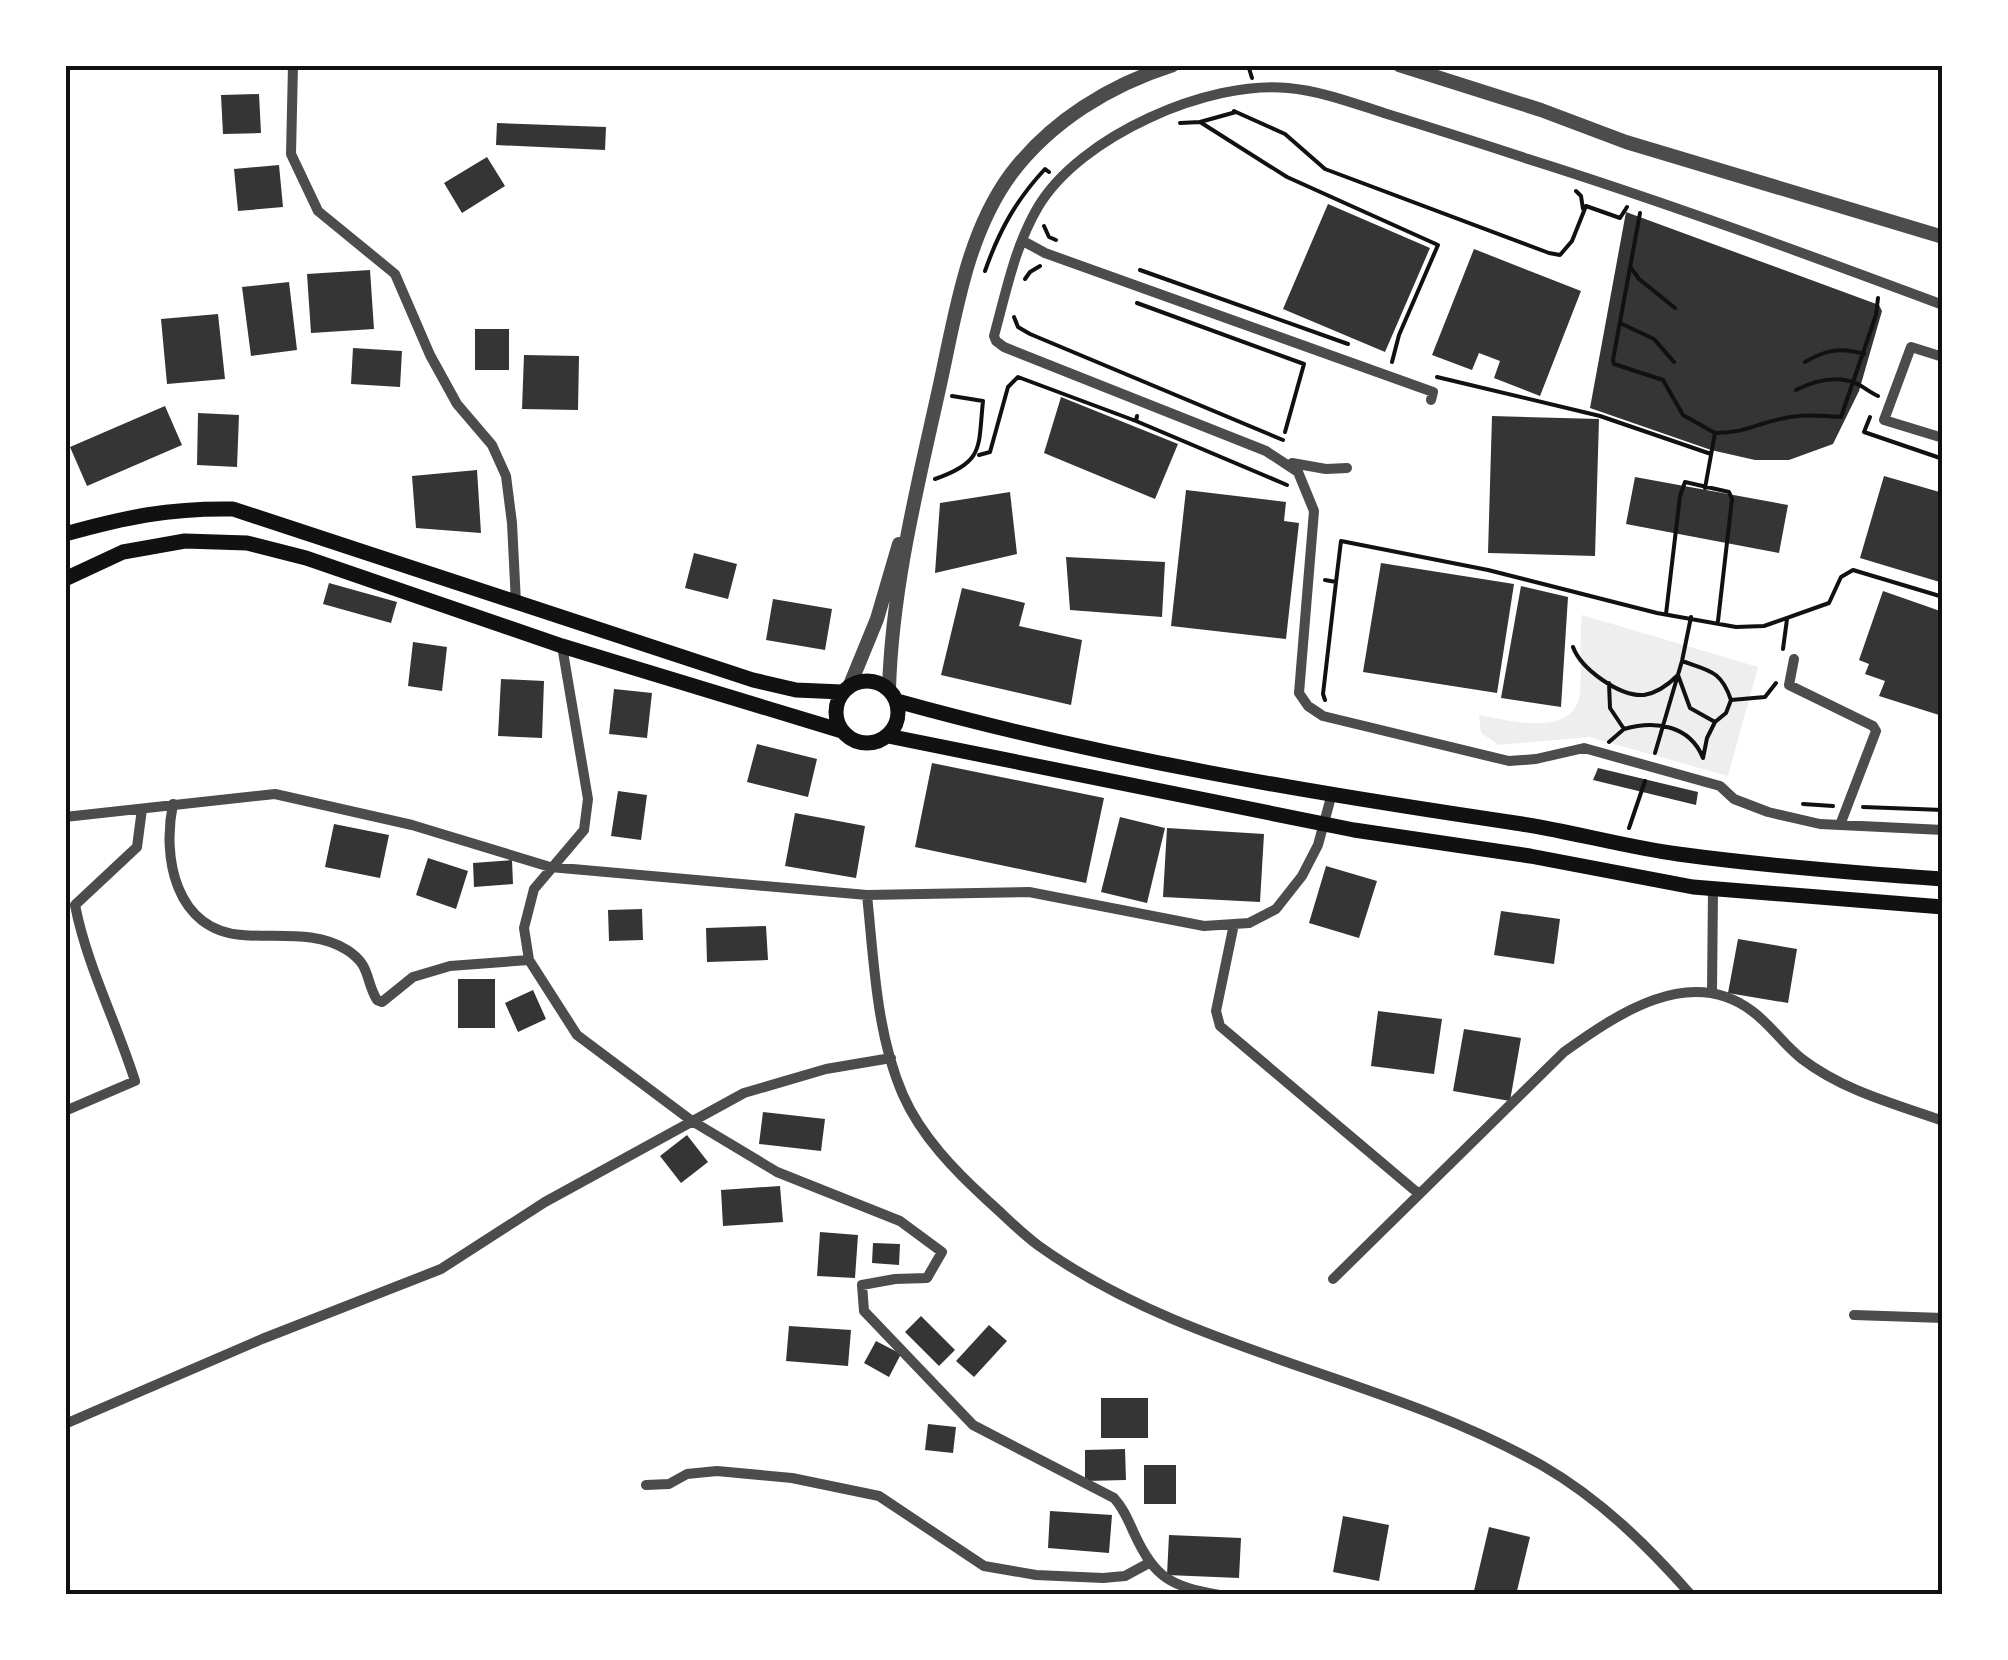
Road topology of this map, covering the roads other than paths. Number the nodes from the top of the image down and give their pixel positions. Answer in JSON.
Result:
{"nodes":[{"id":1,"x":292,"y":65,"type":"edge"},
{"id":2,"x":1172,"y":65,"type":"edge"},
{"id":3,"x":1400,"y":65,"type":"edge"},
{"id":4,"x":1943,"y":237,"type":"edge"},
{"id":5,"x":1022,"y":241,"type":"junction"},
{"id":6,"x":1943,"y":305,"type":"edge"},
{"id":7,"x":1943,"y":357,"type":"edge"},
{"id":8,"x":1431,"y":400,"type":"dead end"},
{"id":9,"x":1943,"y":438,"type":"edge"},
{"id":10,"x":1286,"y":461,"type":"junction"},
{"id":11,"x":1347,"y":468,"type":"dead end"},
{"id":12,"x":917,"y":486,"type":"junction"},
{"id":13,"x":65,"y":534,"type":"edge"},
{"id":14,"x":65,"y":578,"type":"edge"},
{"id":15,"x":516,"y":603,"type":"junction"},
{"id":16,"x":562,"y":646,"type":"junction"},
{"id":17,"x":1788,"y":656,"type":"road end"},
{"id":18,"x":846,"y":688,"type":"junction"},
{"id":19,"x":893,"y":695,"type":"junction"},
{"id":20,"x":842,"y":731,"type":"junction"},
{"id":21,"x":888,"y":736,"type":"junction"},
{"id":22,"x":1331,"y":797,"type":"junction"},
{"id":23,"x":173,"y":804,"type":"junction"},
{"id":24,"x":142,"y":809,"type":"junction"},
{"id":25,"x":65,"y":817,"type":"edge"},
{"id":26,"x":1325,"y":824,"type":"junction"},
{"id":27,"x":1840,"y":826,"type":"junction"},
{"id":28,"x":1943,"y":830,"type":"edge"},
{"id":29,"x":550,"y":868,"type":"junction"},
{"id":30,"x":1943,"y":878,"type":"edge"},
{"id":31,"x":1713,"y":890,"type":"junction"},
{"id":32,"x":867,"y":895,"type":"junction"},
{"id":33,"x":1943,"y":908,"type":"edge"},
{"id":34,"x":1234,"y":924,"type":"junction"},
{"id":35,"x":528,"y":960,"type":"junction"},
{"id":36,"x":1712,"y":991,"type":"junction"},
{"id":37,"x":891,"y":1058,"type":"junction"},
{"id":38,"x":65,"y":1112,"type":"edge"},
{"id":39,"x":692,"y":1120,"type":"junction"},
{"id":40,"x":1943,"y":1121,"type":"edge"},
{"id":41,"x":1419,"y":1194,"type":"junction"},
{"id":42,"x":1332,"y":1279,"type":"dead end"},
{"id":43,"x":1854,"y":1315,"type":"dead end"},
{"id":44,"x":1943,"y":1318,"type":"edge"},
{"id":45,"x":65,"y":1424,"type":"edge"},
{"id":46,"x":646,"y":1486,"type":"dead end"},
{"id":47,"x":1150,"y":1563,"type":"junction"},
{"id":48,"x":1219,"y":1595,"type":"edge"},
{"id":49,"x":1691,"y":1595,"type":"edge"}],
"edges":[{"from":1,"to":15,"type":"street"},
{"from":2,"to":12,"type":"street"},
{"from":3,"to":4,"type":"street"},
{"from":5,"to":6,"type":"street"},
{"from":5,"to":8,"type":"street"},
{"from":5,"to":10,"type":"street"},
{"from":7,"to":9,"type":"street"},
{"from":10,"to":11,"type":"street"},
{"from":10,"to":27,"type":"street"},
{"from":12,"to":18,"type":"street"},
{"from":12,"to":19,"type":"street"},
{"from":13,"to":15,"type":"main road"},
{"from":14,"to":16,"type":"main road"},
{"from":15,"to":18,"type":"main road"},
{"from":16,"to":20,"type":"main road"},
{"from":16,"to":29,"type":"street"},
{"from":17,"to":27,"type":"street"},
{"from":18,"to":19,"type":"main road"},
{"from":18,"to":20,"type":"main road"},
{"from":19,"to":21,"type":"main road"},
{"from":19,"to":22,"type":"main road"},
{"from":20,"to":21,"type":"main road"},
{"from":21,"to":26,"type":"main road"},
{"from":22,"to":26,"type":"street"},
{"from":22,"to":30,"type":"main road"},
{"from":23,"to":24,"type":"street"},
{"from":23,"to":29,"type":"street"},
{"from":23,"to":35,"type":"street"},
{"from":24,"to":25,"type":"street"},
{"from":24,"to":38,"type":"street"},
{"from":26,"to":31,"type":"main road"},
{"from":26,"to":34,"type":"street"},
{"from":27,"to":28,"type":"street"},
{"from":29,"to":32,"type":"street"},
{"from":29,"to":35,"type":"street"},
{"from":31,"to":33,"type":"main road"},
{"from":31,"to":36,"type":"street"},
{"from":32,"to":34,"type":"street"},
{"from":32,"to":37,"type":"street"},
{"from":34,"to":41,"type":"street"},
{"from":35,"to":39,"type":"street"},
{"from":36,"to":40,"type":"street"},
{"from":36,"to":41,"type":"street"},
{"from":37,"to":39,"type":"street"},
{"from":37,"to":49,"type":"street"},
{"from":39,"to":45,"type":"street"},
{"from":39,"to":47,"type":"street"},
{"from":41,"to":42,"type":"street"},
{"from":43,"to":44,"type":"street"},
{"from":46,"to":47,"type":"street"},
{"from":47,"to":48,"type":"street"}]}
